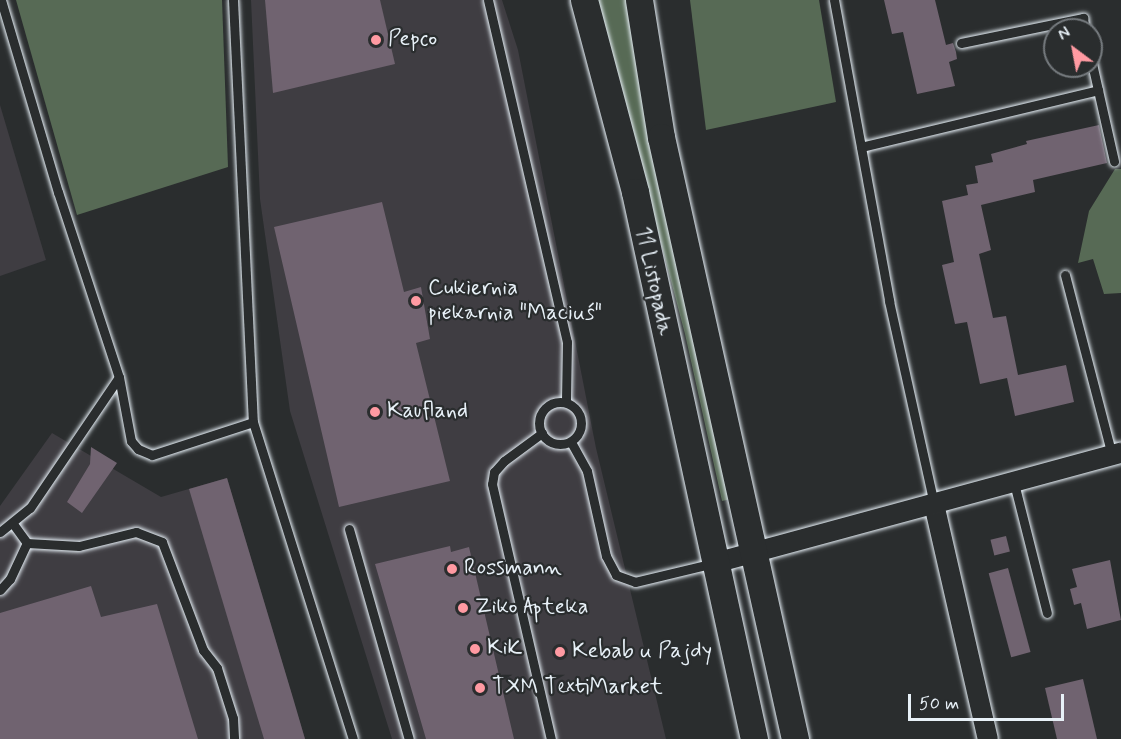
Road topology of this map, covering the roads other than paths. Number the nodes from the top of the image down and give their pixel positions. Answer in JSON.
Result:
{"nodes":[{"id":1,"x":1,"y":0,"type":"edge"},
{"id":2,"x":232,"y":0,"type":"edge"},
{"id":3,"x":488,"y":0,"type":"edge"},
{"id":4,"x":584,"y":0,"type":"edge"},
{"id":5,"x":639,"y":0,"type":"edge"},
{"id":6,"x":834,"y":0,"type":"edge"},
{"id":7,"x":1043,"y":26,"type":"edge"},
{"id":8,"x":961,"y":43,"type":"dead end"},
{"id":9,"x":1095,"y":78,"type":"edge"},
{"id":10,"x":1098,"y":90,"type":"junction"},
{"id":11,"x":861,"y":147,"type":"junction"},
{"id":12,"x":1114,"y":161,"type":"dead end"},
{"id":13,"x":1065,"y":275,"type":"dead end"},
{"id":14,"x":119,"y":377,"type":"junction"},
{"id":15,"x":566,"y":402,"type":"junction"},
{"id":16,"x":253,"y":422,"type":"junction"},
{"id":17,"x":542,"y":433,"type":"junction"},
{"id":18,"x":571,"y":442,"type":"junction"},
{"id":19,"x":1116,"y":454,"type":"edge"},
{"id":20,"x":1014,"y":483,"type":"junction"},
{"id":21,"x":934,"y":504,"type":"junction"},
{"id":22,"x":13,"y":524,"type":"junction"},
{"id":23,"x":349,"y":529,"type":"dead end"},
{"id":24,"x":0,"y":532,"type":"edge"},
{"id":25,"x":27,"y":543,"type":"junction"},
{"id":26,"x":753,"y":551,"type":"junction"},
{"id":27,"x":715,"y":563,"type":"junction"},
{"id":28,"x":0,"y":590,"type":"edge"},
{"id":29,"x":1047,"y":613,"type":"dead end"},
{"id":30,"x":234,"y":739,"type":"edge"},
{"id":31,"x":353,"y":739,"type":"edge"},
{"id":32,"x":409,"y":739,"type":"edge"},
{"id":33,"x":551,"y":739,"type":"edge"},
{"id":34,"x":754,"y":739,"type":"edge"},
{"id":35,"x":795,"y":739,"type":"edge"},
{"id":36,"x":988,"y":739,"type":"edge"}],
"edges":[{"from":1,"to":14,"type":"lane"},
{"from":2,"to":16,"type":"lane"},
{"from":3,"to":15,"type":"lane"},
{"from":4,"to":27,"type":"main road","name":"11 Listopada"},
{"from":5,"to":26,"type":"main road","name":"11 Listopada"},
{"from":6,"to":11,"type":"lane"},
{"from":7,"to":8,"type":"lane"},
{"from":9,"to":10,"type":"lane"},
{"from":10,"to":11,"type":"lane"},
{"from":10,"to":12,"type":"lane"},
{"from":11,"to":21,"type":"lane"},
{"from":13,"to":19,"type":"lane"},
{"from":14,"to":16,"type":"lane"},
{"from":14,"to":22,"type":"lane"},
{"from":15,"to":17,"type":"lane"},
{"from":15,"to":18,"type":"lane"},
{"from":16,"to":31,"type":"lane"},
{"from":17,"to":18,"type":"lane"},
{"from":17,"to":33,"type":"lane"},
{"from":18,"to":27,"type":"lane"},
{"from":19,"to":20,"type":"street"},
{"from":20,"to":21,"type":"street"},
{"from":20,"to":29,"type":"lane"},
{"from":21,"to":26,"type":"street"},
{"from":21,"to":36,"type":"street"},
{"from":22,"to":24,"type":"lane"},
{"from":22,"to":25,"type":"lane"},
{"from":23,"to":32,"type":"lane"},
{"from":25,"to":28,"type":"lane"},
{"from":25,"to":30,"type":"lane"},
{"from":26,"to":27,"type":"street"},
{"from":26,"to":35,"type":"main road","name":"11 Listopada"},
{"from":27,"to":34,"type":"main road","name":"11 Listopada"}]}
